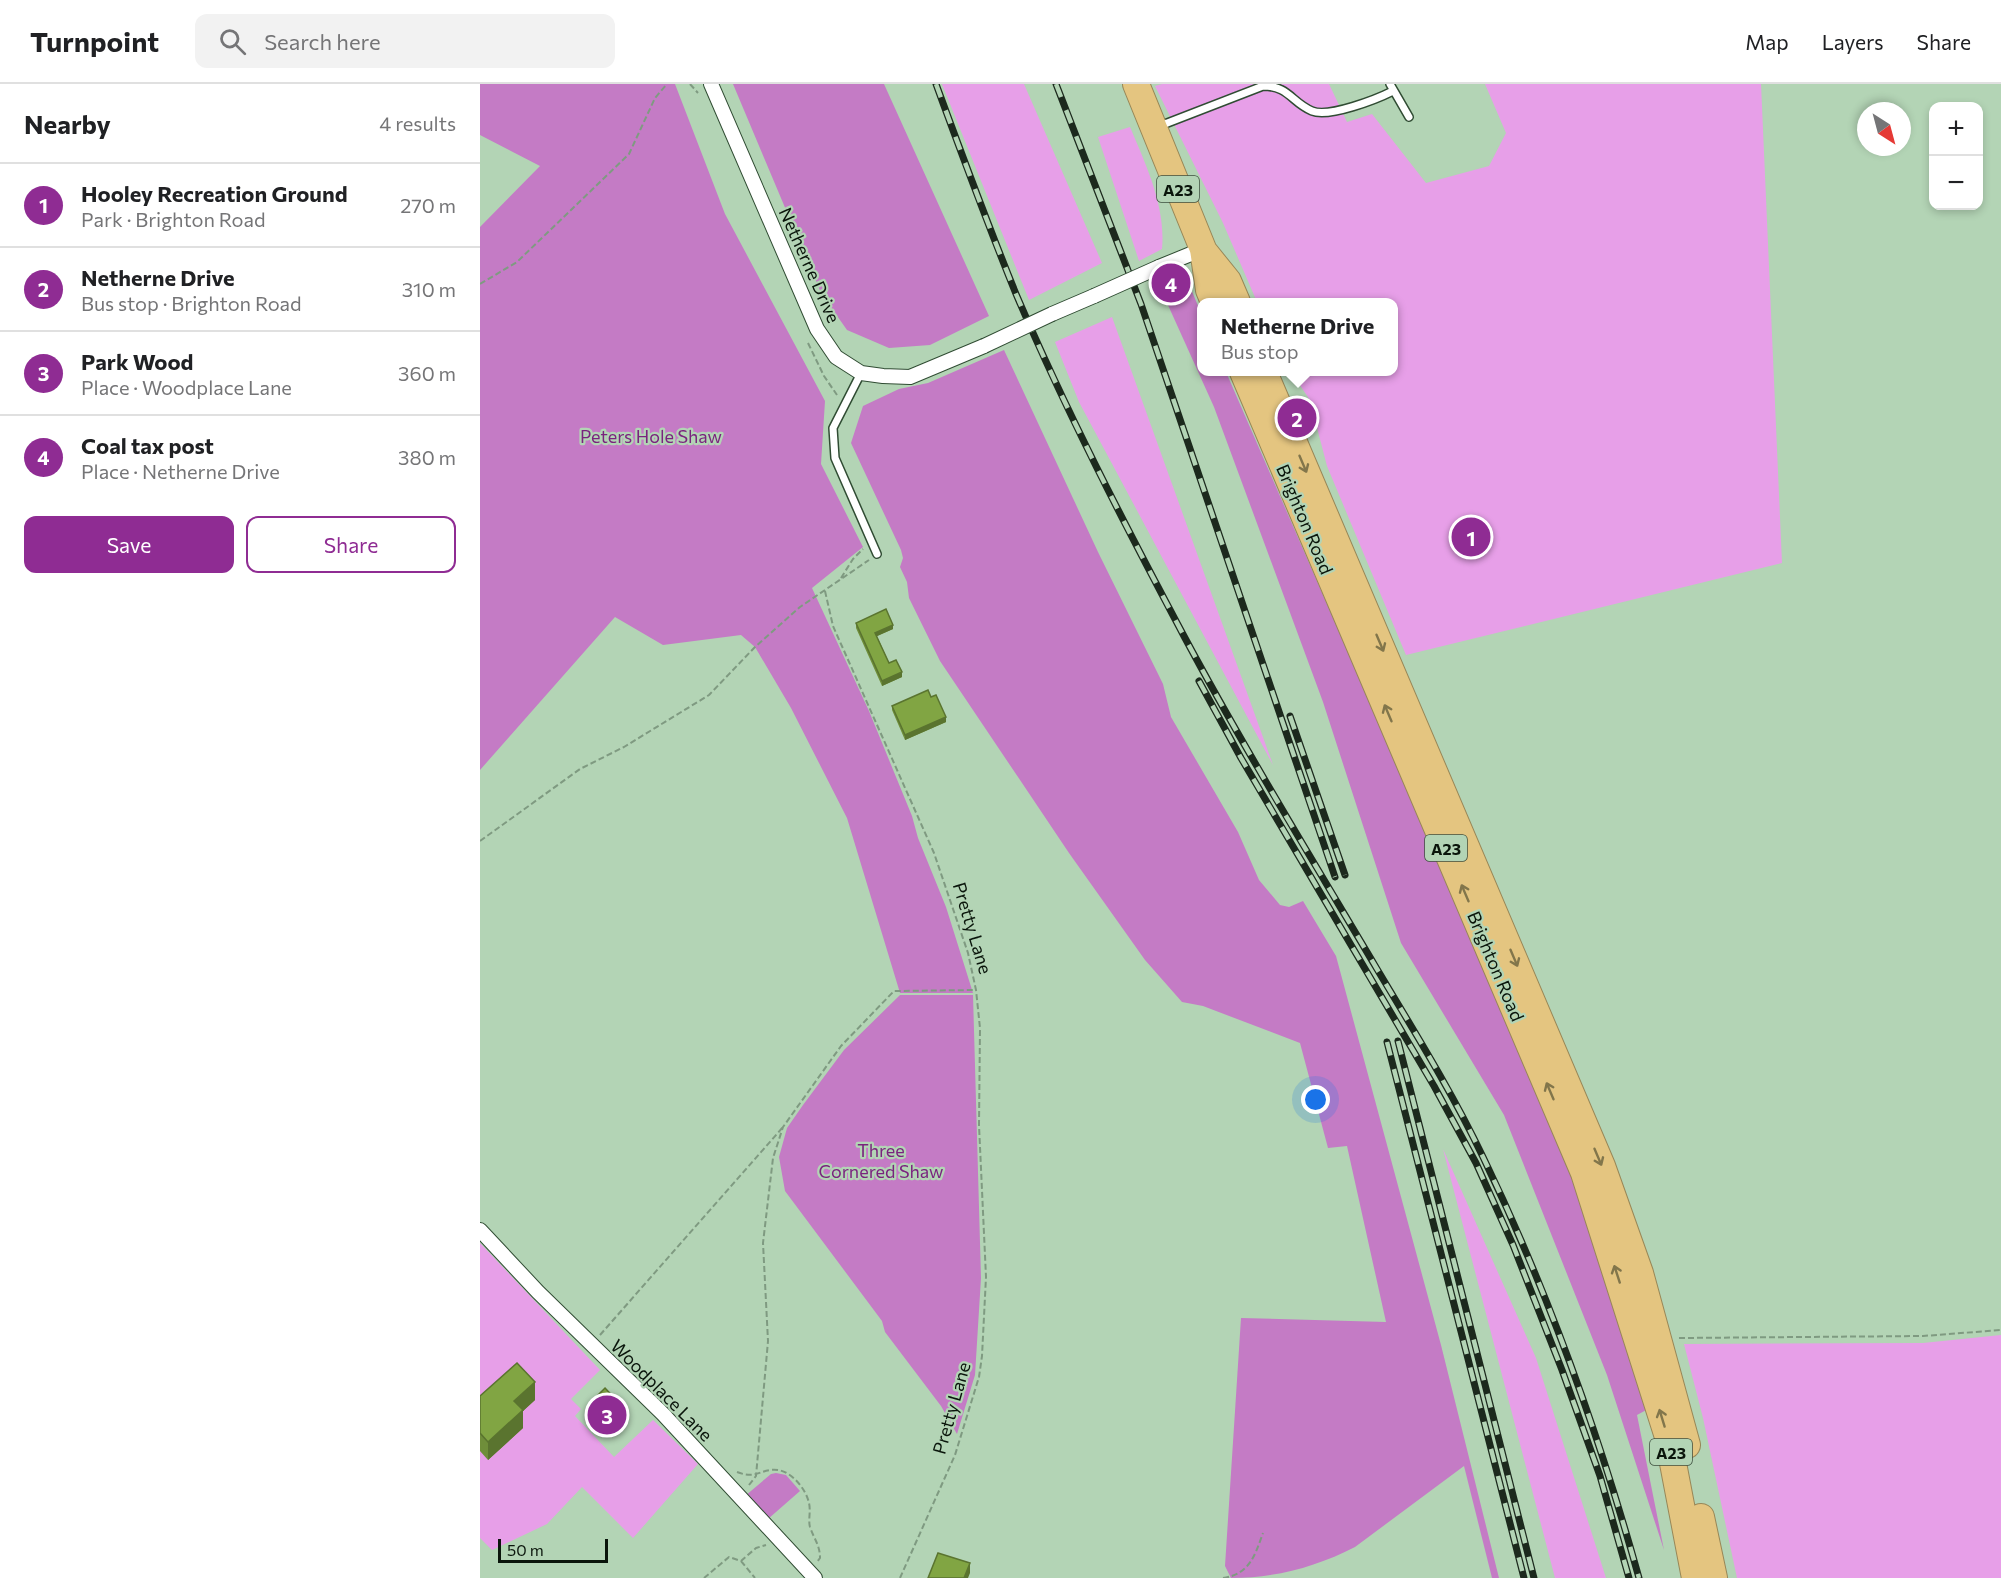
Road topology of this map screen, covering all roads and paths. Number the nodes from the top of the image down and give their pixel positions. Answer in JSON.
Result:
{"nodes":[{"id":1,"x":667,"y":84,"type":"edge"},
{"id":2,"x":711,"y":84,"type":"edge"},
{"id":3,"x":1136,"y":84,"type":"edge"},
{"id":4,"x":1392,"y":87,"type":"edge"},
{"id":5,"x":1409,"y":117,"type":"dead end"},
{"id":6,"x":1154,"y":128,"type":"junction"},
{"id":7,"x":1203,"y":249,"type":"junction"},
{"id":8,"x":480,"y":284,"type":"edge"},
{"id":9,"x":1212,"y":298,"type":"edge"},
{"id":10,"x":1234,"y":298,"type":"edge"},
{"id":11,"x":861,"y":373,"type":"junction"},
{"id":12,"x":1245,"y":376,"type":"edge"},
{"id":13,"x":1266,"y":376,"type":"edge"},
{"id":14,"x":871,"y":541,"type":"junction"},
{"id":15,"x":877,"y":554,"type":"joint"},
{"id":16,"x":840,"y":579,"type":"junction"},
{"id":17,"x":825,"y":591,"type":"junction"},
{"id":18,"x":480,"y":841,"type":"edge"},
{"id":19,"x":976,"y":990,"type":"junction"},
{"id":20,"x":783,"y":1127,"type":"junction"},
{"id":21,"x":480,"y":1230,"type":"edge"},
{"id":22,"x":2001,"y":1330,"type":"edge"},
{"id":23,"x":599,"y":1336,"type":"dead end"},
{"id":24,"x":1674,"y":1338,"type":"dead end"},
{"id":25,"x":735,"y":1472,"type":"dead end"},
{"id":26,"x":756,"y":1476,"type":"junction"},
{"id":27,"x":740,"y":1497,"type":"junction"},
{"id":28,"x":1263,"y":1533,"type":"dead end"},
{"id":29,"x":780,"y":1541,"type":"junction"},
{"id":30,"x":741,"y":1561,"type":"junction"},
{"id":31,"x":812,"y":1575,"type":"edge"},
{"id":32,"x":704,"y":1578,"type":"edge"},
{"id":33,"x":755,"y":1578,"type":"edge"},
{"id":34,"x":900,"y":1578,"type":"edge"},
{"id":35,"x":1223,"y":1578,"type":"edge"},
{"id":36,"x":1695,"y":1578,"type":"edge"},
{"id":37,"x":1714,"y":1578,"type":"edge"}],
"edges":[{"from":1,"to":8,"type":"path"},
{"from":2,"to":11,"type":"street","name":"Netherne Drive"},
{"from":3,"to":6,"type":"highway","number":"A23"},
{"from":4,"to":5,"type":"lane"},
{"from":4,"to":6,"type":"lane"},
{"from":6,"to":7,"type":"highway","number":"A23"},
{"from":7,"to":9,"type":"highway","number":"A23"},
{"from":7,"to":10,"type":"highway","number":"A23"},
{"from":7,"to":11,"type":"street","name":"Netherne Drive","bridge":true},
{"from":11,"to":14,"type":"lane"},
{"from":36,"to":12,"type":"highway","name":"Brighton Road","number":"A23","one_way":true},
{"from":13,"to":37,"type":"highway","name":"Brighton Road","number":"A23","one_way":true},
{"from":14,"to":15,"type":"lane"},
{"from":14,"to":16,"type":"path"},
{"from":15,"to":16,"type":"path"},
{"from":16,"to":17,"type":"path"},
{"from":17,"to":18,"type":"path"},
{"from":17,"to":19,"type":"path","name":"Pretty Lane"},
{"from":19,"to":20,"type":"path"},
{"from":19,"to":34,"type":"path","name":"Pretty Lane"},
{"from":20,"to":23,"type":"path"},
{"from":20,"to":26,"type":"path"},
{"from":21,"to":27,"type":"street","name":"Woodplace Lane"},
{"from":22,"to":24,"type":"path"},
{"from":25,"to":26,"type":"path"},
{"from":26,"to":27,"type":"path"},
{"from":26,"to":31,"type":"path"},
{"from":27,"to":29,"type":"street","name":"Woodplace Lane"},
{"from":28,"to":35,"type":"path"},
{"from":29,"to":30,"type":"path"},
{"from":29,"to":31,"type":"street","name":"Woodplace Lane"},
{"from":30,"to":32,"type":"path"},
{"from":30,"to":33,"type":"path"}]}
